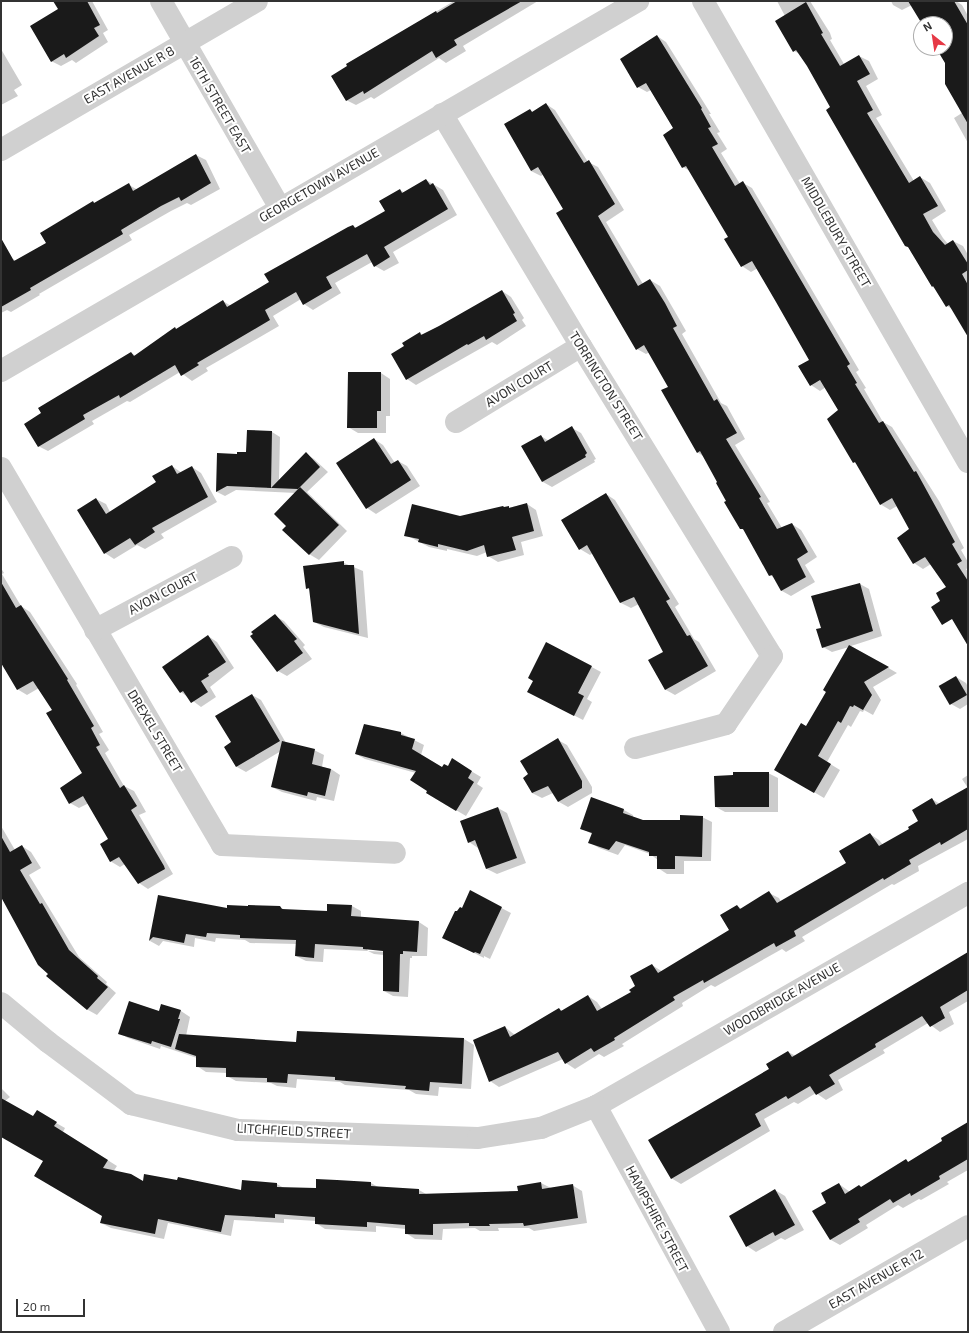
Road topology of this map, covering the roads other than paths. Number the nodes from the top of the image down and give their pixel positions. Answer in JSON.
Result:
{"nodes":[{"id":1,"x":161,"y":1,"type":"edge"},
{"id":2,"x":257,"y":1,"type":"edge"},
{"id":3,"x":638,"y":1,"type":"edge"},
{"id":4,"x":703,"y":1,"type":"edge"},
{"id":5,"x":185,"y":42,"type":"junction"},
{"id":6,"x":442,"y":114,"type":"junction"},
{"id":7,"x":1,"y":150,"type":"edge"},
{"id":8,"x":280,"y":208,"type":"junction"},
{"id":9,"x":581,"y":346,"type":"junction"},
{"id":10,"x":1,"y":371,"type":"edge"},
{"id":11,"x":456,"y":422,"type":"dead end"},
{"id":12,"x":968,"y":462,"type":"edge"},
{"id":13,"x":1,"y":468,"type":"edge"},
{"id":14,"x":232,"y":557,"type":"dead end"},
{"id":15,"x":95,"y":630,"type":"junction"},
{"id":16,"x":636,"y":748,"type":"dead end"},
{"id":17,"x":395,"y":853,"type":"dead end"},
{"id":18,"x":968,"y":893,"type":"edge"},
{"id":19,"x":1,"y":1003,"type":"edge"},
{"id":20,"x":596,"y":1106,"type":"junction"},
{"id":21,"x":968,"y":1226,"type":"edge"},
{"id":22,"x":719,"y":1332,"type":"edge"},
{"id":23,"x":784,"y":1332,"type":"edge"}],
"edges":[{"from":1,"to":5,"type":"street","name":"16TH STREET EAST"},
{"from":2,"to":5,"type":"street","name":"EAST AVENUE R 8"},
{"from":3,"to":6,"type":"street","name":"GEORGETOWN AVENUE"},
{"from":4,"to":12,"type":"street","name":"MIDDLEBURY STREET"},
{"from":5,"to":7,"type":"street","name":"EAST AVENUE R 8"},
{"from":5,"to":8,"type":"street","name":"16TH STREET EAST"},
{"from":6,"to":8,"type":"street","name":"GEORGETOWN AVENUE"},
{"from":6,"to":9,"type":"street","name":"TORRINGTON STREET"},
{"from":8,"to":10,"type":"street","name":"GEORGETOWN AVENUE"},
{"from":9,"to":11,"type":"street","name":"AVON COURT"},
{"from":9,"to":16,"type":"street","name":"TORRINGTON STREET"},
{"from":13,"to":15,"type":"street","name":"DREXEL STREET"},
{"from":14,"to":15,"type":"street","name":"AVON COURT"},
{"from":15,"to":17,"type":"street","name":"DREXEL STREET"},
{"from":18,"to":20,"type":"street","name":"WOODBRIDGE AVENUE"},
{"from":19,"to":20,"type":"street","name":"LITCHFIELD STREET"},
{"from":20,"to":22,"type":"street","name":"HAMPSHIRE STREET"},
{"from":21,"to":23,"type":"street","name":"EAST AVENUE R 12"}]}
